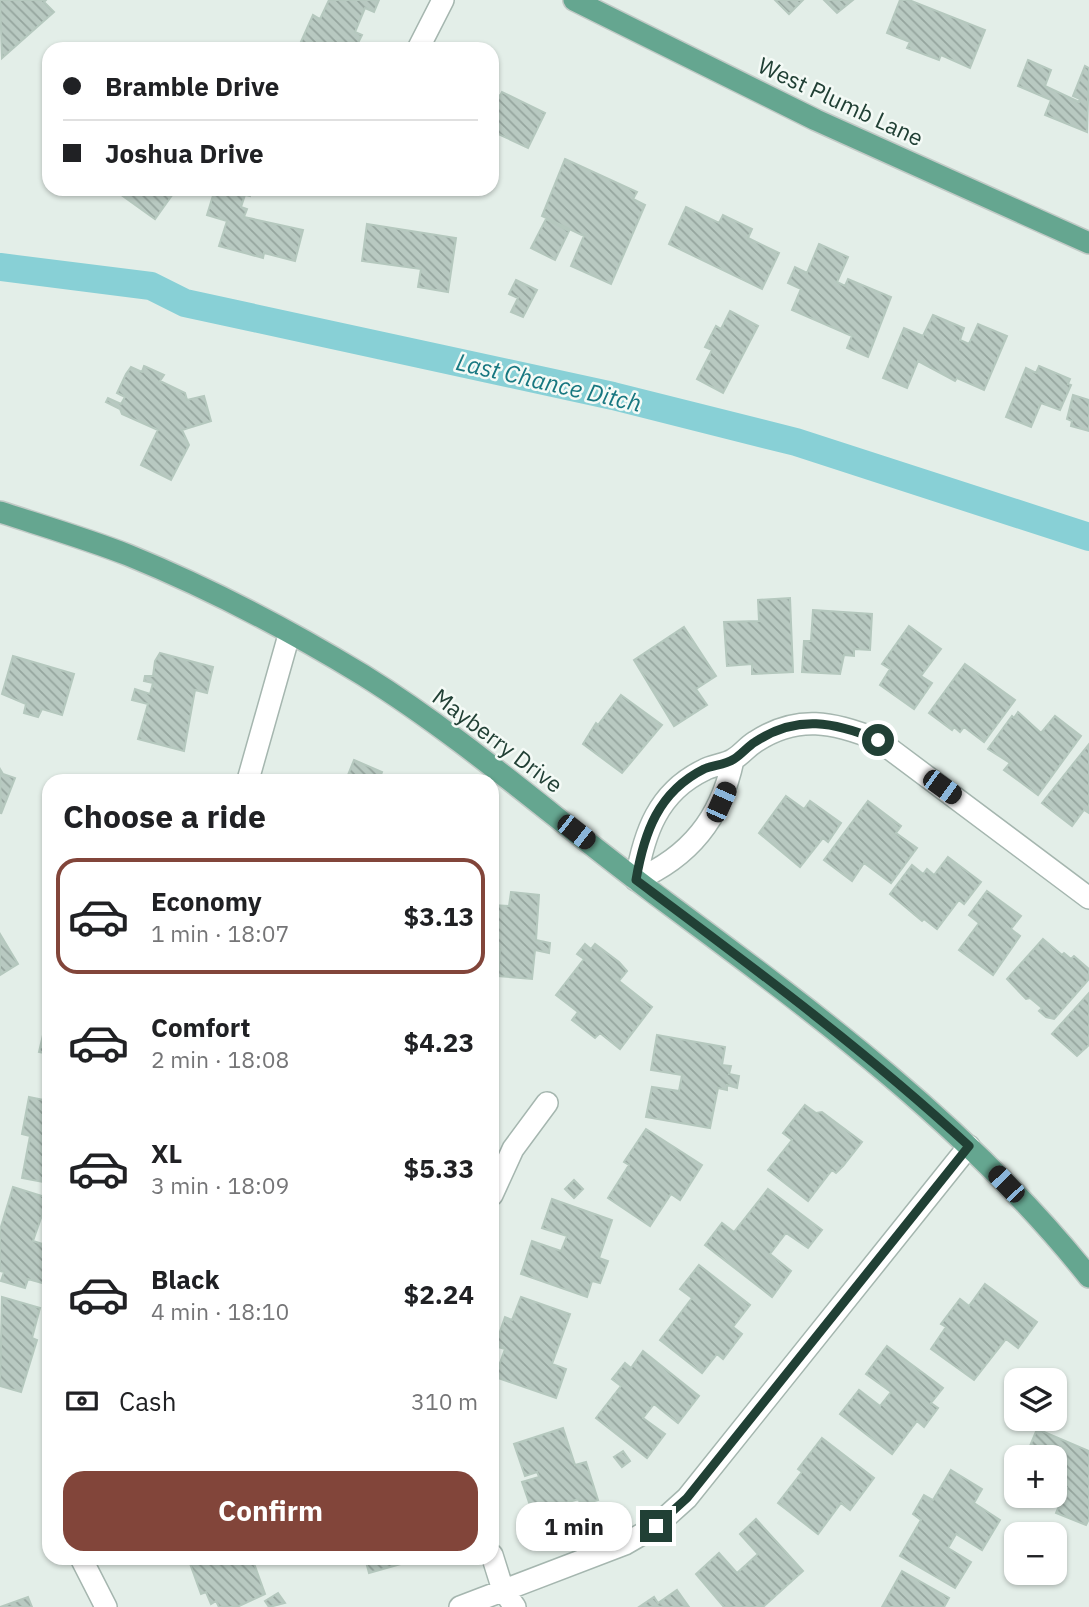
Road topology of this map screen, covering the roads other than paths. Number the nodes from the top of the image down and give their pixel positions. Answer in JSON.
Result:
{"nodes":[{"id":1,"x":443,"y":0,"type":"edge"},
{"id":2,"x":574,"y":0,"type":"edge"},
{"id":3,"x":422,"y":42,"type":"edge"},
{"id":4,"x":1089,"y":243,"type":"edge"},
{"id":5,"x":0,"y":512,"type":"edge"},
{"id":6,"x":289,"y":635,"type":"junction"},
{"id":7,"x":733,"y":760,"type":"junction"},
{"id":8,"x":250,"y":774,"type":"edge"},
{"id":9,"x":636,"y":880,"type":"junction"},
{"id":10,"x":1089,"y":898,"type":"edge"},
{"id":11,"x":547,"y":1103,"type":"dead end"},
{"id":12,"x":969,"y":1146,"type":"junction"},
{"id":13,"x":499,"y":1180,"type":"edge"},
{"id":14,"x":1089,"y":1277,"type":"edge"},
{"id":15,"x":85,"y":1565,"type":"edge"},
{"id":16,"x":496,"y":1565,"type":"edge"},
{"id":17,"x":509,"y":1599,"type":"edge"},
{"id":18,"x":106,"y":1607,"type":"edge"},
{"id":19,"x":460,"y":1607,"type":"edge"}],
"edges":[{"from":1,"to":3,"type":"street"},
{"from":2,"to":4,"type":"main road","name":"West Plumb Lane"},
{"from":5,"to":6,"type":"main road","name":"Mayberry Drive"},
{"from":6,"to":8,"type":"street"},
{"from":6,"to":9,"type":"main road","name":"Mayberry Drive"},
{"from":7,"to":9,"type":"street"},
{"from":7,"to":9,"type":"street"},
{"from":7,"to":10,"type":"street"},
{"from":9,"to":12,"type":"main road","name":"Mayberry Drive"},
{"from":11,"to":13,"type":"street"},
{"from":12,"to":14,"type":"main road","name":"Mayberry Drive"},
{"from":12,"to":17,"type":"street"},
{"from":15,"to":18,"type":"street"},
{"from":16,"to":17,"type":"street"},
{"from":17,"to":19,"type":"street"}]}
